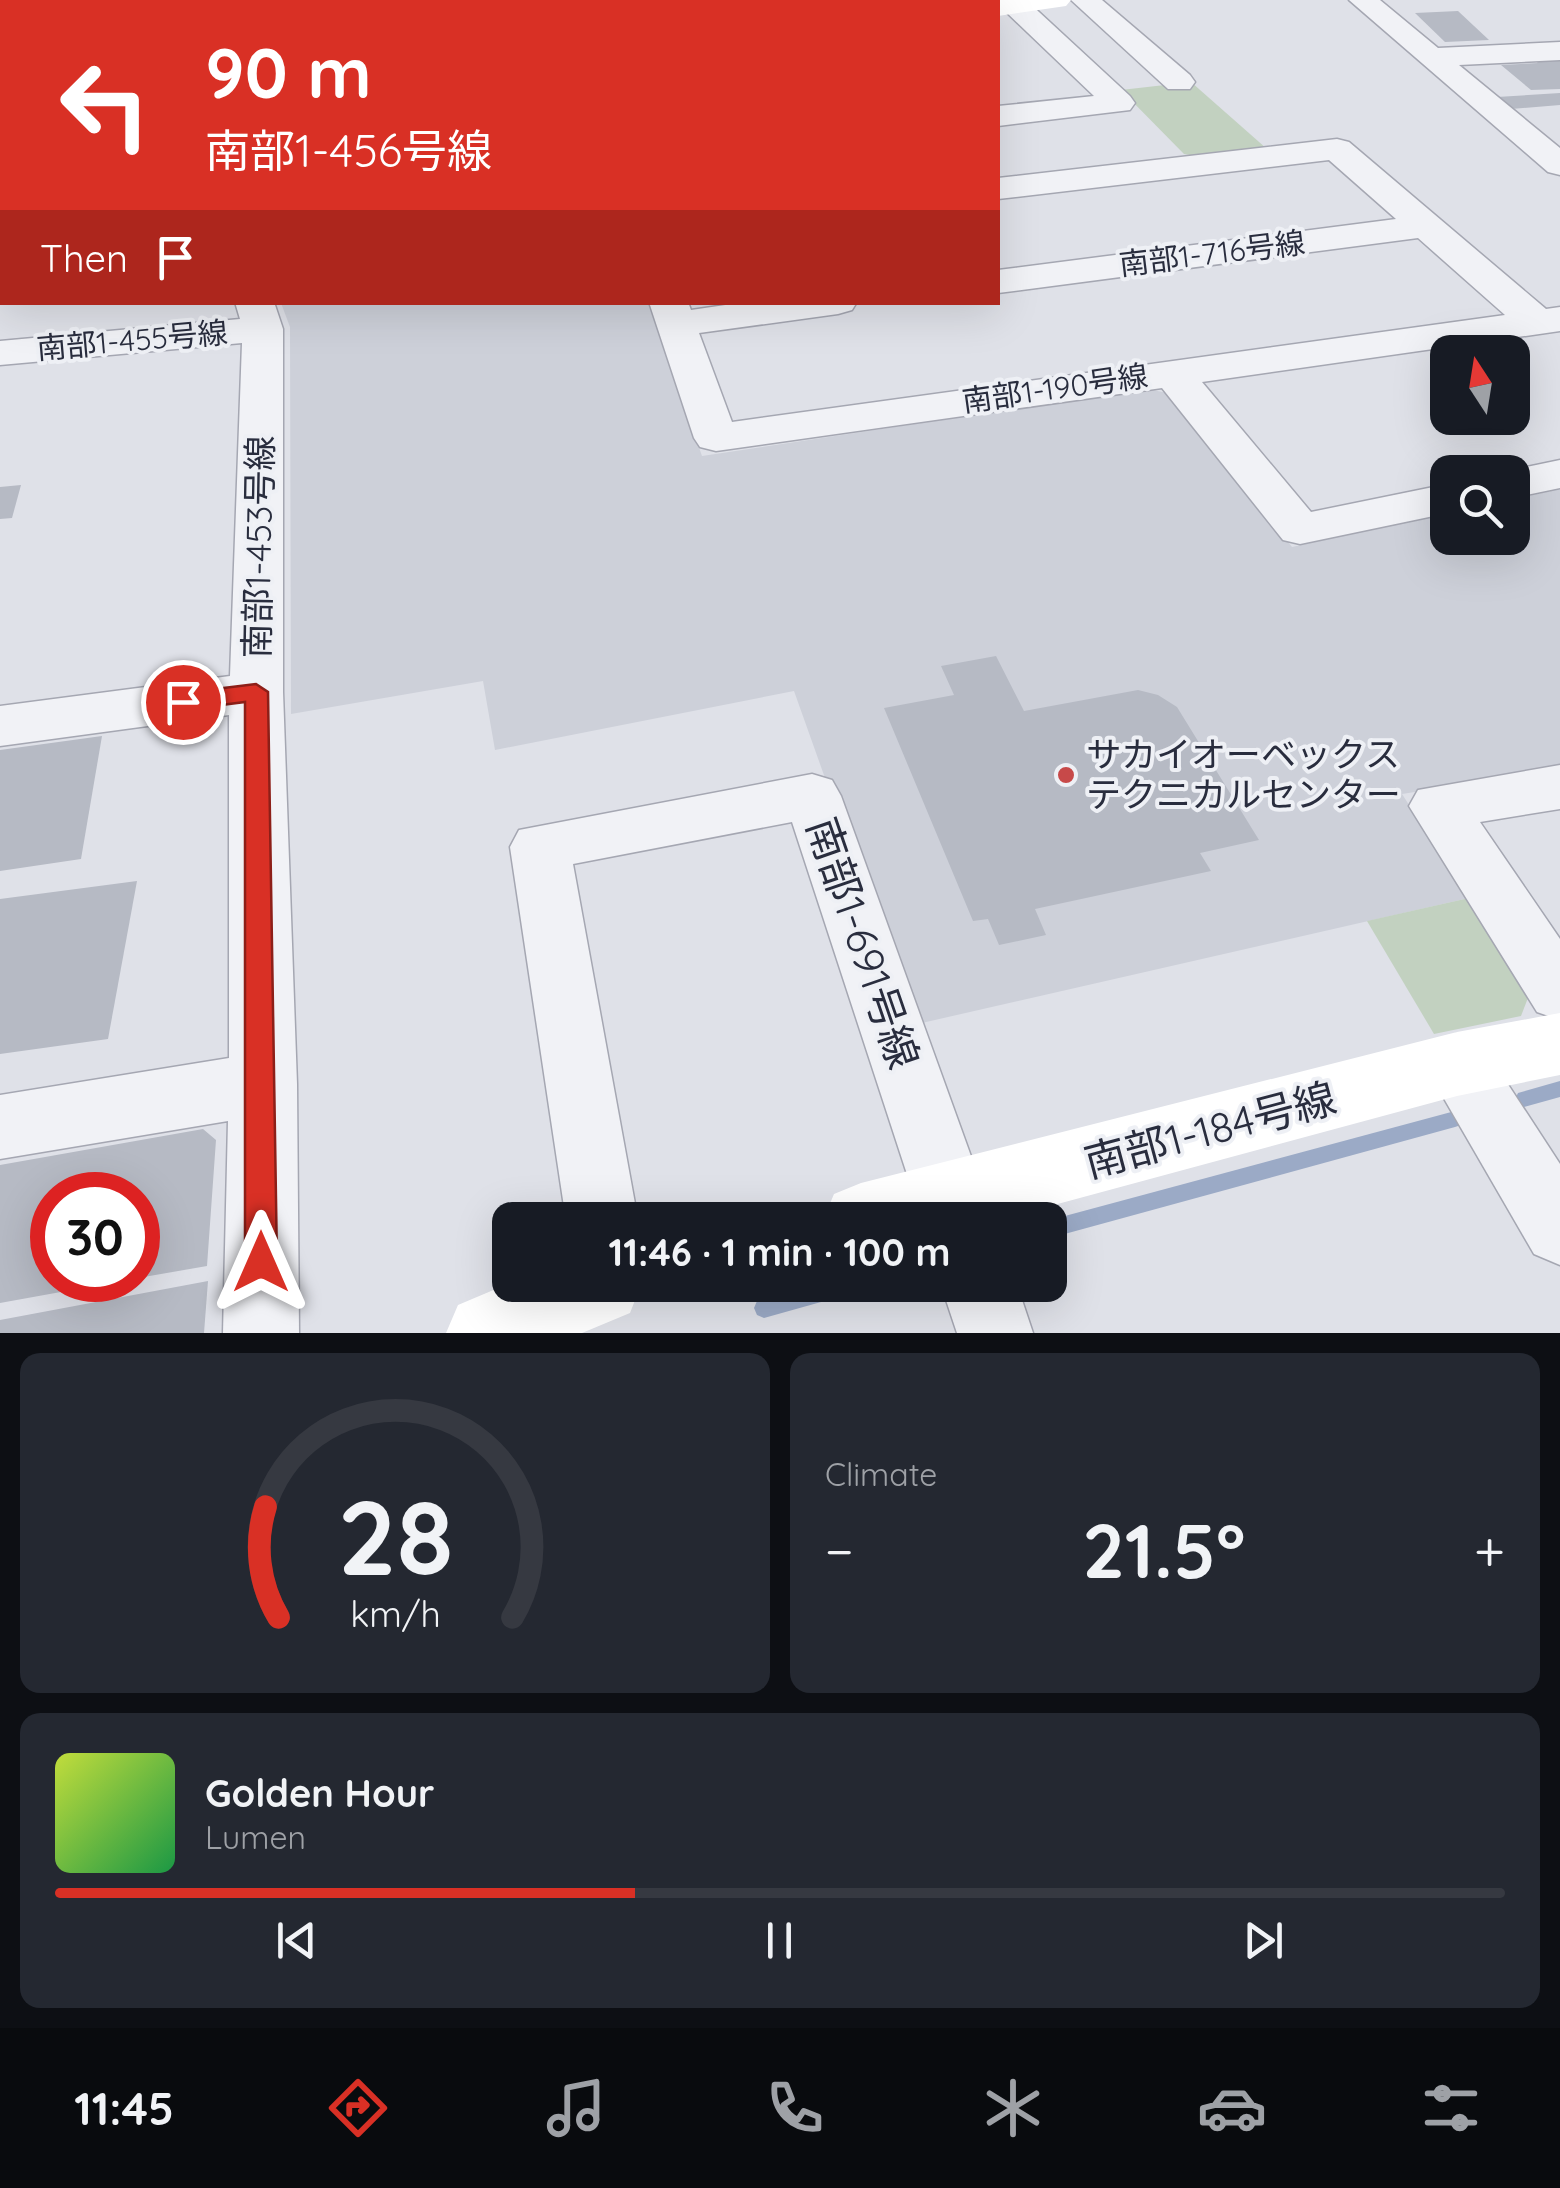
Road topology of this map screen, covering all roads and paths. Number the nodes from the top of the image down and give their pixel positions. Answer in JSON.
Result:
{"nodes":[{"id":1,"x":1056,"y":0,"type":"edge"},
{"id":2,"x":1085,"y":0,"type":"edge"},
{"id":3,"x":1363,"y":0,"type":"edge"},
{"id":4,"x":1006,"y":6,"type":"edge"},
{"id":5,"x":1054,"y":42,"type":"junction"},
{"id":6,"x":1016,"y":46,"type":"dead end"},
{"id":7,"x":1560,"y":51,"type":"edge"},
{"id":8,"x":1430,"y":57,"type":"junction"},
{"id":9,"x":1179,"y":82,"type":"dead end"},
{"id":10,"x":1000,"y":116,"type":"edge"},
{"id":11,"x":1140,"y":122,"type":"junction"},
{"id":12,"x":1560,"y":165,"type":"edge"},
{"id":13,"x":1184,"y":166,"type":"junction"},
{"id":14,"x":1000,"y":188,"type":"edge"},
{"id":15,"x":1426,"y":226,"type":"junction"},
{"id":16,"x":1000,"y":282,"type":"edge"},
{"id":17,"x":793,"y":305,"type":"edge"},
{"id":18,"x":672,"y":313,"type":"edge"},
{"id":19,"x":259,"y":316,"type":"edge"},
{"id":20,"x":1549,"y":321,"type":"edge"},
{"id":21,"x":0,"y":354,"type":"edge"},
{"id":22,"x":1172,"y":373,"type":"junction"},
{"id":23,"x":1560,"y":474,"type":"edge"},
{"id":24,"x":1530,"y":480,"type":"edge"},
{"id":25,"x":1430,"y":502,"type":"edge"},
{"id":26,"x":256,"y":692,"type":"junction"},
{"id":27,"x":0,"y":726,"type":"edge"},
{"id":28,"x":1560,"y":787,"type":"edge"},
{"id":29,"x":1560,"y":992,"type":"edge"},
{"id":30,"x":1560,"y":1044,"type":"edge"},
{"id":31,"x":1457,"y":1064,"type":"junction"},
{"id":32,"x":262,"y":1084,"type":"junction"},
{"id":33,"x":0,"y":1126,"type":"edge"},
{"id":34,"x":599,"y":1202,"type":"edge"},
{"id":35,"x":953,"y":1202,"type":"edge"},
{"id":36,"x":979,"y":1202,"type":"edge"},
{"id":37,"x":1560,"y":1229,"type":"edge"},
{"id":38,"x":561,"y":1302,"type":"edge"},
{"id":39,"x":985,"y":1302,"type":"edge"},
{"id":40,"x":260,"y":1333,"type":"edge"},
{"id":41,"x":486,"y":1333,"type":"edge"},
{"id":42,"x":995,"y":1333,"type":"edge"}],
"edges":[{"from":1,"to":4,"type":"street"},
{"from":2,"to":9,"type":"street"},
{"from":3,"to":8,"type":"street"},
{"from":4,"to":5,"type":"street"},
{"from":5,"to":6,"type":"street"},
{"from":5,"to":11,"type":"street"},
{"from":7,"to":8,"type":"street"},
{"from":8,"to":12,"type":"street"},
{"from":10,"to":11,"type":"street"},
{"from":11,"to":13,"type":"street"},
{"from":13,"to":14,"type":"street","name":"南部1-190号線"},
{"from":13,"to":15,"type":"street","name":"南部1-190号線"},
{"from":15,"to":16,"type":"street","name":"南部1-716号線"},
{"from":15,"to":20,"type":"street","name":"南部1-190号線"},
{"from":17,"to":18,"type":"street"},
{"from":18,"to":22,"type":"street","name":"南部1-190号線"},
{"from":19,"to":21,"type":"street","name":"南部1-455号線"},
{"from":19,"to":26,"type":"street","name":"南部1-453号線"},
{"from":20,"to":22,"type":"street","name":"南部1-190号線"},
{"from":22,"to":25,"type":"street"},
{"from":23,"to":24,"type":"street"},
{"from":26,"to":27,"type":"street"},
{"from":26,"to":32,"type":"street","name":"南部1-453号線"},
{"from":28,"to":29,"type":"street"},
{"from":30,"to":31,"type":"street","name":"南部1-184号線"},
{"from":31,"to":36,"type":"street","name":"南部1-184号線"},
{"from":31,"to":37,"type":"street"},
{"from":32,"to":33,"type":"street"},
{"from":32,"to":40,"type":"street","name":"南部1-453号線"},
{"from":34,"to":35,"type":"street","name":"南部1-691号線"},
{"from":38,"to":41,"type":"street"},
{"from":39,"to":42,"type":"street"}]}
